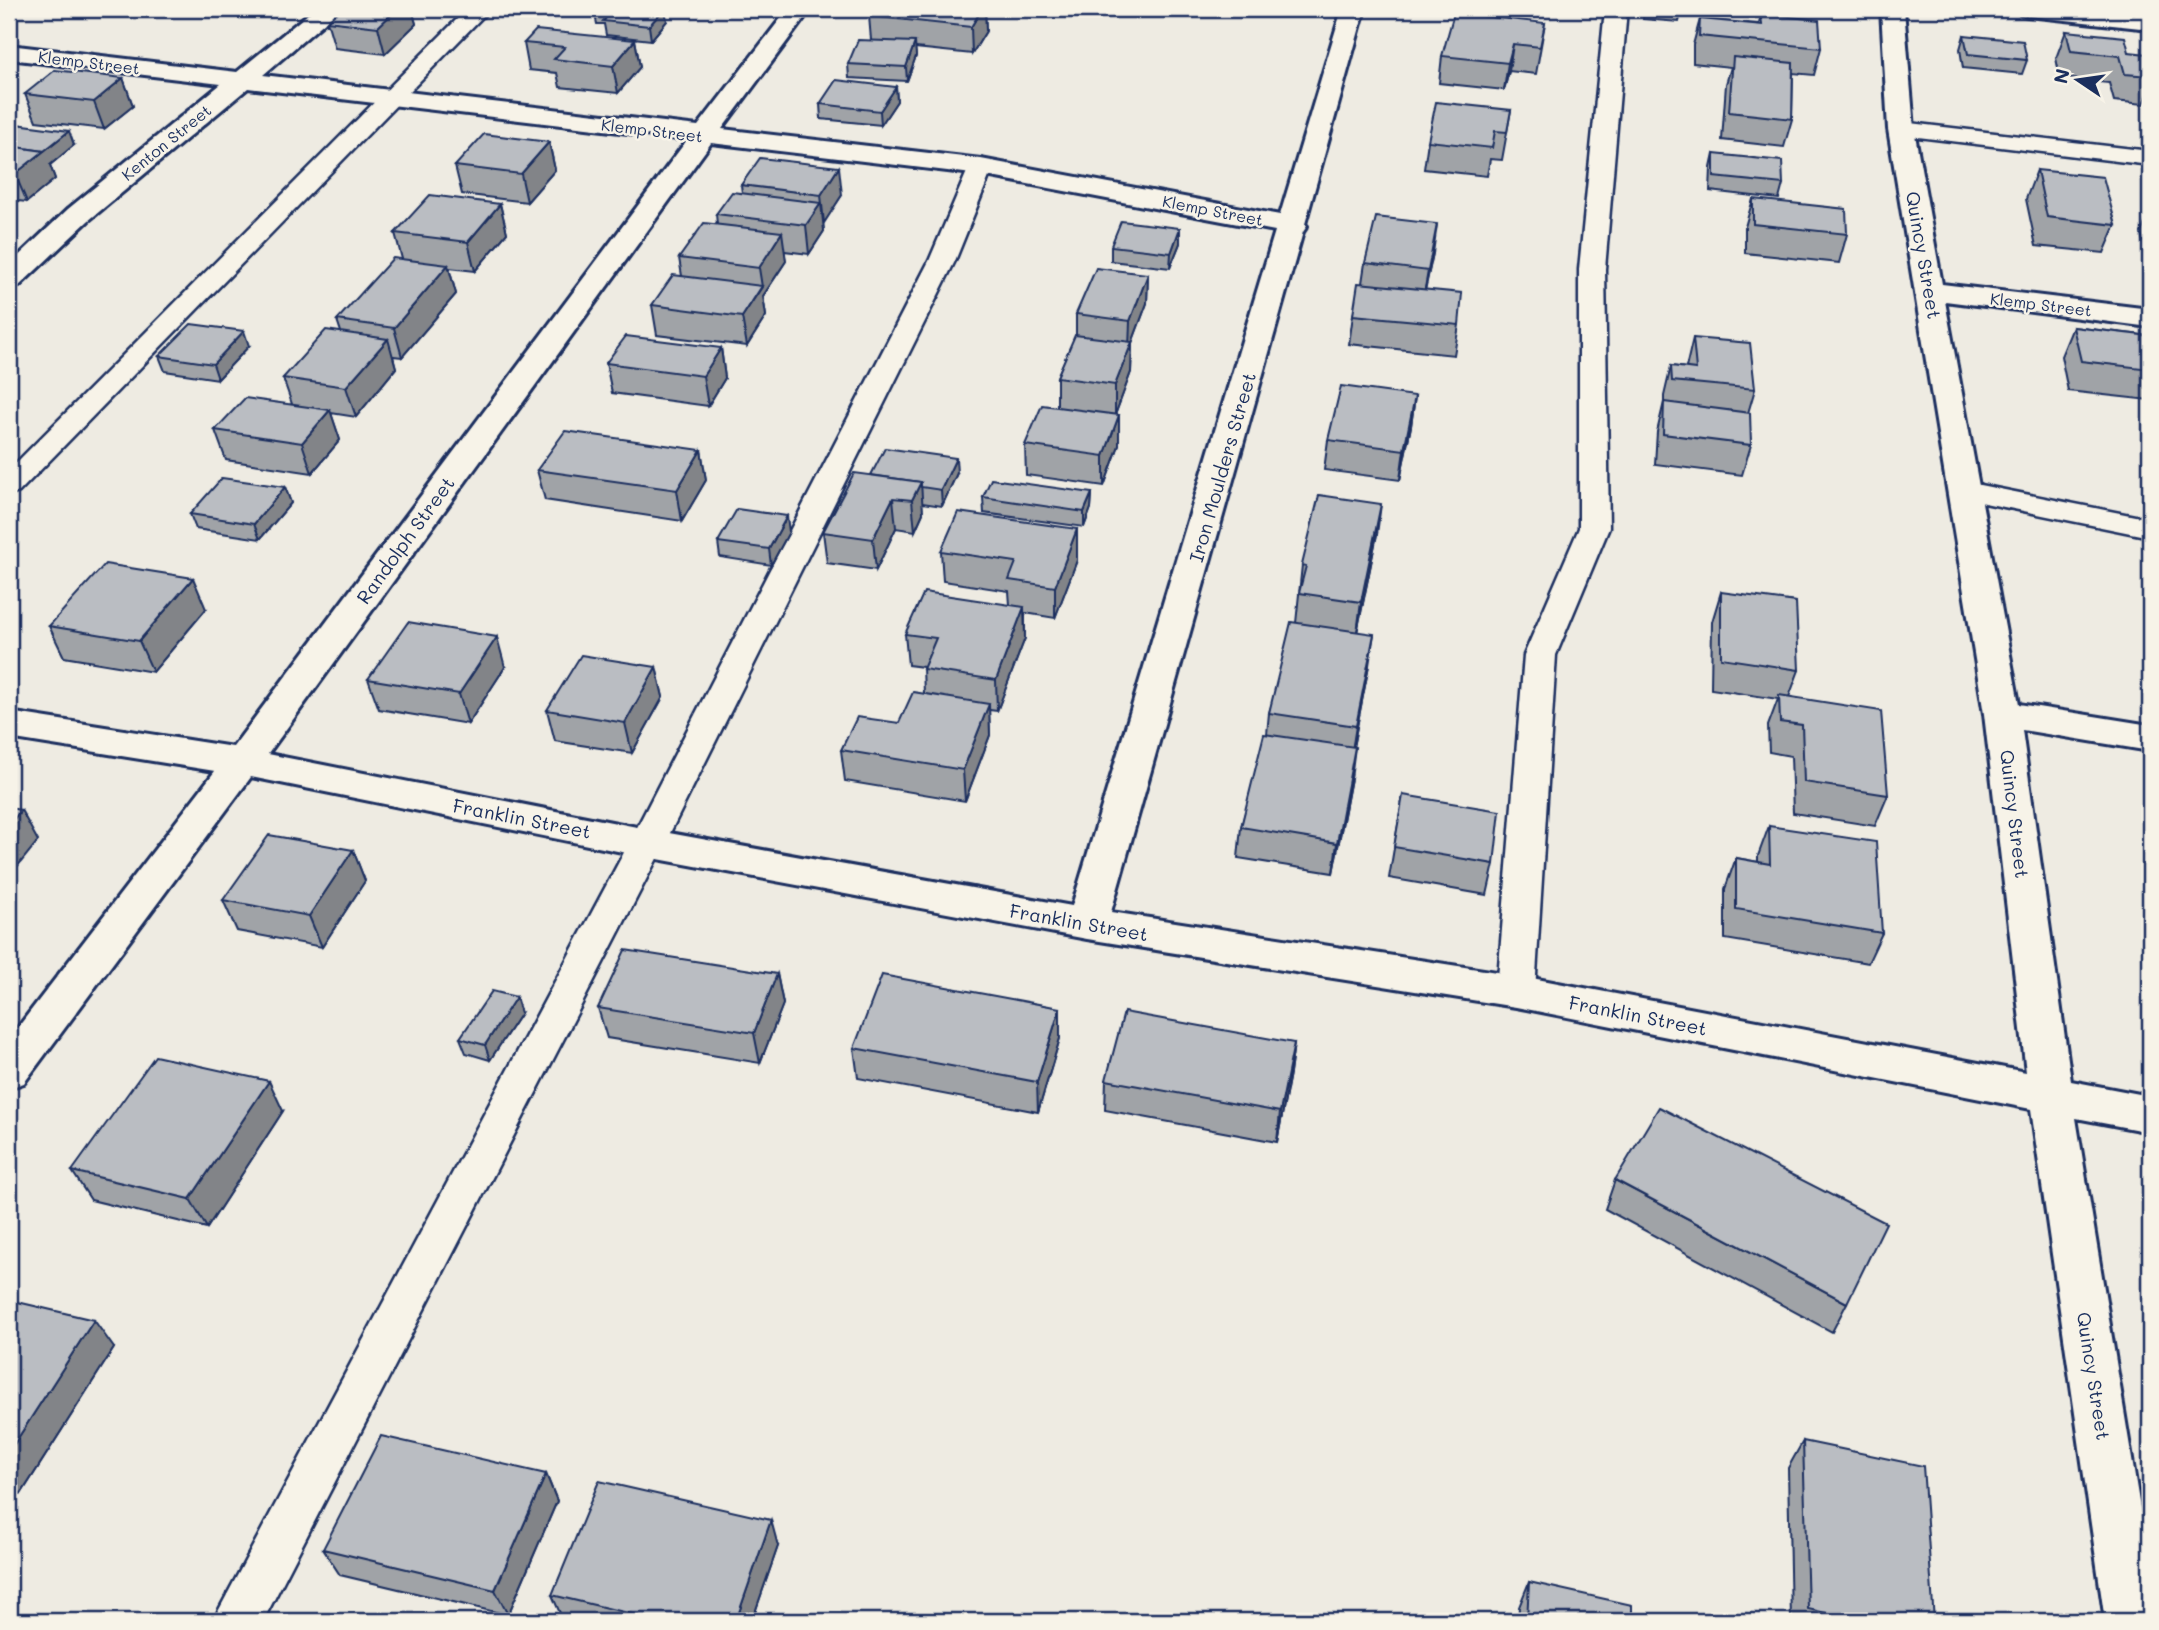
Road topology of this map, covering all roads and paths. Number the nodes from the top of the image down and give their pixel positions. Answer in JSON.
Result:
{"nodes":[{"id":1,"x":328,"y":9,"type":"edge"},
{"id":2,"x":479,"y":9,"type":"edge"},
{"id":3,"x":800,"y":9,"type":"edge"},
{"id":4,"x":1354,"y":9,"type":"edge"},
{"id":5,"x":1616,"y":9,"type":"edge"},
{"id":6,"x":1893,"y":9,"type":"edge"},
{"id":7,"x":2028,"y":9,"type":"edge"},
{"id":8,"x":2150,"y":22,"type":"edge"},
{"id":9,"x":9,"y":52,"type":"edge"},
{"id":10,"x":241,"y":81,"type":"junction"},
{"id":11,"x":390,"y":99,"type":"junction"},
{"id":12,"x":1901,"y":129,"type":"junction"},
{"id":13,"x":703,"y":136,"type":"junction"},
{"id":14,"x":2150,"y":158,"type":"edge"},
{"id":15,"x":981,"y":167,"type":"junction"},
{"id":16,"x":1293,"y":226,"type":"junction"},
{"id":17,"x":9,"y":280,"type":"edge"},
{"id":18,"x":1931,"y":290,"type":"junction"},
{"id":19,"x":2150,"y":318,"type":"edge"},
{"id":20,"x":9,"y":486,"type":"edge"},
{"id":21,"x":1965,"y":491,"type":"junction"},
{"id":22,"x":2150,"y":528,"type":"edge"},
{"id":23,"x":2002,"y":714,"type":"junction"},
{"id":24,"x":9,"y":725,"type":"edge"},
{"id":25,"x":2150,"y":738,"type":"edge"},
{"id":26,"x":242,"y":762,"type":"junction"},
{"id":27,"x":647,"y":844,"type":"junction"},
{"id":28,"x":1087,"y":924,"type":"junction"},
{"id":29,"x":1517,"y":991,"type":"junction"},
{"id":30,"x":9,"y":1070,"type":"edge"},
{"id":31,"x":2051,"y":1097,"type":"junction"},
{"id":32,"x":2150,"y":1114,"type":"edge"},
{"id":33,"x":237,"y":1621,"type":"edge"},
{"id":34,"x":2132,"y":1621,"type":"edge"}],
"edges":[{"from":1,"to":10,"type":"street","name":"Kenton Street"},
{"from":2,"to":11,"type":"lane"},
{"from":3,"to":13,"type":"street","name":"Randolph Street"},
{"from":4,"to":16,"type":"street","name":"Iron Moulders Street"},
{"from":5,"to":29,"type":"lane"},
{"from":6,"to":12,"type":"street","name":"Quincy Street"},
{"from":7,"to":8,"type":"street"},
{"from":9,"to":10,"type":"street","name":"Klemp Street"},
{"from":10,"to":11,"type":"street","name":"Klemp Street"},
{"from":10,"to":17,"type":"street","name":"Kenton Street"},
{"from":11,"to":13,"type":"street","name":"Klemp Street"},
{"from":11,"to":20,"type":"lane"},
{"from":12,"to":14,"type":"lane"},
{"from":12,"to":18,"type":"street","name":"Quincy Street"},
{"from":13,"to":15,"type":"street","name":"Klemp Street"},
{"from":13,"to":26,"type":"street","name":"Randolph Street"},
{"from":15,"to":16,"type":"street","name":"Klemp Street"},
{"from":15,"to":27,"type":"lane"},
{"from":16,"to":28,"type":"street","name":"Iron Moulders Street"},
{"from":18,"to":19,"type":"street","name":"Klemp Street"},
{"from":18,"to":21,"type":"street","name":"Quincy Street"},
{"from":21,"to":22,"type":"lane"},
{"from":21,"to":23,"type":"street","name":"Quincy Street"},
{"from":23,"to":25,"type":"street"},
{"from":23,"to":31,"type":"street","name":"Quincy Street"},
{"from":24,"to":26,"type":"street","name":"Franklin Street"},
{"from":26,"to":27,"type":"street","name":"Franklin Street"},
{"from":26,"to":30,"type":"street","name":"Randolph Street"},
{"from":27,"to":28,"type":"street","name":"Franklin Street"},
{"from":27,"to":33,"type":"lane"},
{"from":28,"to":29,"type":"street","name":"Franklin Street"},
{"from":29,"to":31,"type":"street","name":"Franklin Street"},
{"from":31,"to":32,"type":"street","name":"Franklin Street"},
{"from":31,"to":34,"type":"street","name":"Quincy Street"}]}
